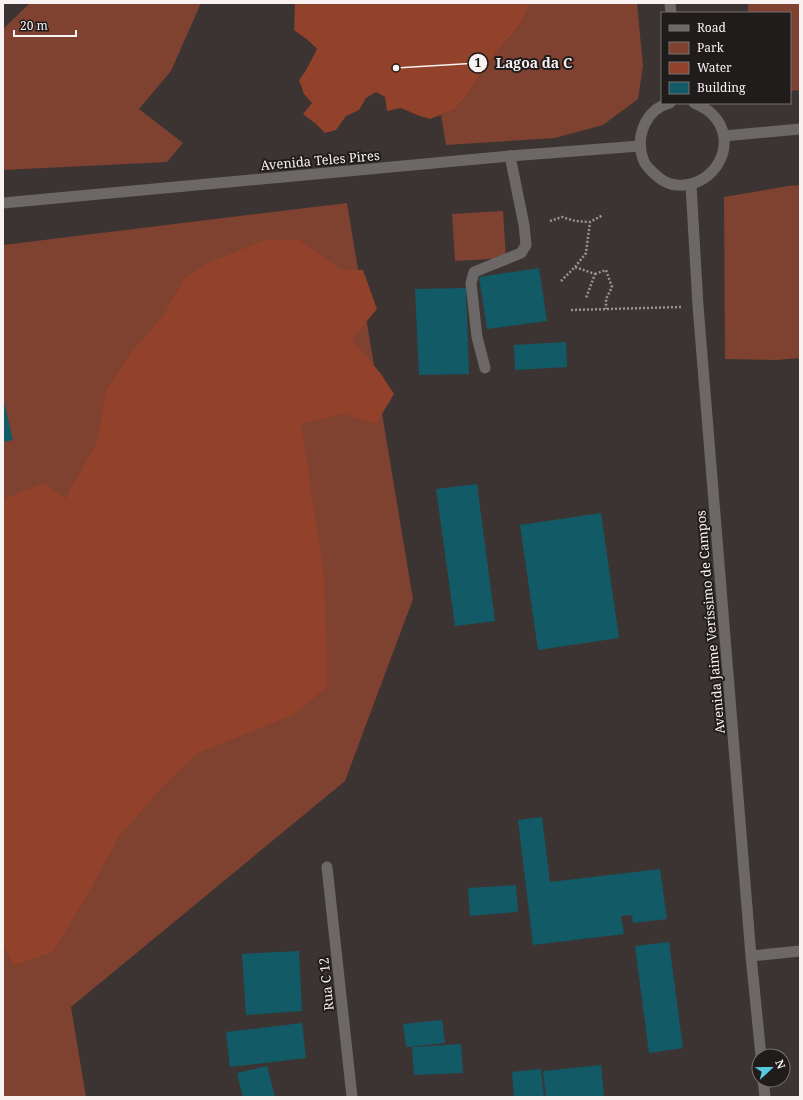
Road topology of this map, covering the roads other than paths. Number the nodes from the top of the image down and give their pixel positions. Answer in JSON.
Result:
{"nodes":[{"id":1,"x":667,"y":104,"type":"edge"},
{"id":2,"x":696,"y":104,"type":"edge"},
{"id":3,"x":800,"y":129,"type":"edge"},
{"id":4,"x":724,"y":136,"type":"junction"},
{"id":5,"x":640,"y":146,"type":"junction"},
{"id":6,"x":510,"y":156,"type":"junction"},
{"id":7,"x":690,"y":185,"type":"junction"},
{"id":8,"x":3,"y":203,"type":"edge"},
{"id":9,"x":485,"y":368,"type":"dead end"},
{"id":10,"x":327,"y":867,"type":"dead end"},
{"id":11,"x":800,"y":951,"type":"edge"},
{"id":12,"x":751,"y":956,"type":"junction"},
{"id":13,"x":760,"y":1048,"type":"edge"},
{"id":14,"x":352,"y":1097,"type":"edge"}],
"edges":[{"from":1,"to":5,"type":"street"},
{"from":2,"to":4,"type":"street"},
{"from":3,"to":4,"type":"street"},
{"from":4,"to":7,"type":"street"},
{"from":5,"to":6,"type":"street","name":"Avenida Teles Pires"},
{"from":5,"to":7,"type":"street"},
{"from":6,"to":8,"type":"street","name":"Avenida Teles Pires"},
{"from":6,"to":9,"type":"street"},
{"from":7,"to":12,"type":"street","name":"Avenida Jaime Veríssimo de Campos"},
{"from":10,"to":14,"type":"street","name":"Rua C 12"},
{"from":11,"to":12,"type":"street"},
{"from":12,"to":13,"type":"street","name":"Avenida Jaime Veríssimo de Campos"}]}
